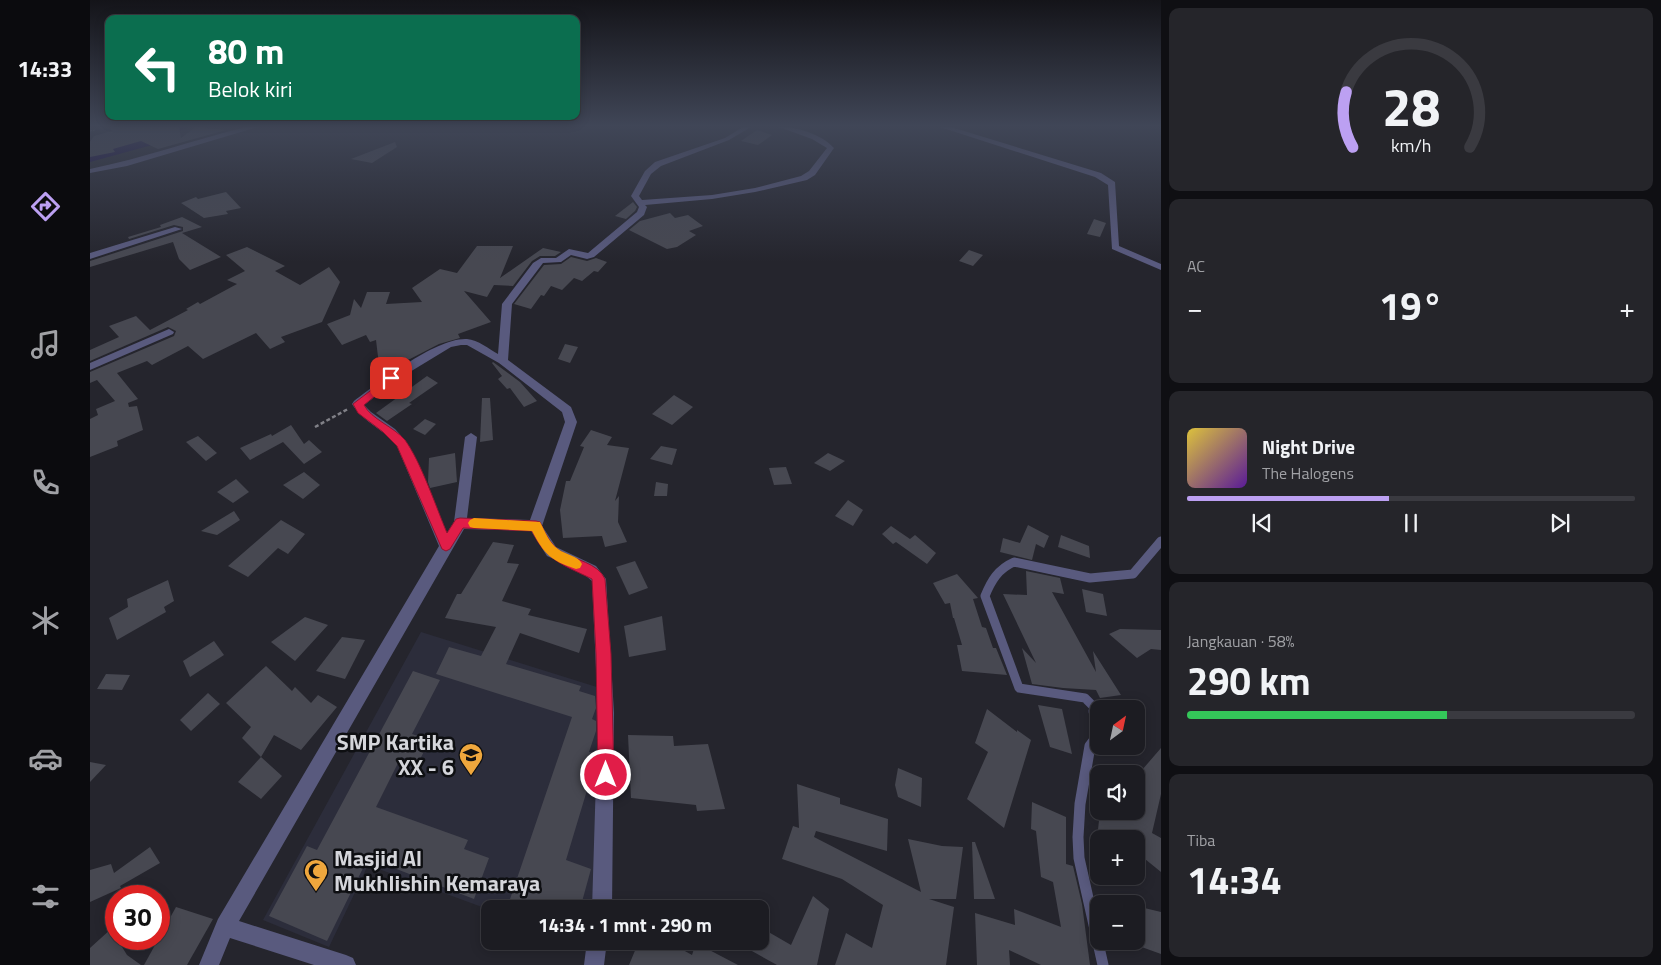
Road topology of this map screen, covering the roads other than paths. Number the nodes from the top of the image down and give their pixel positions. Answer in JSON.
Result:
{"nodes":[{"id":1,"x":650,"y":172,"type":"edge"},
{"id":2,"x":813,"y":172,"type":"edge"},
{"id":3,"x":1088,"y":172,"type":"edge"},
{"id":4,"x":640,"y":203,"type":"junction"},
{"id":5,"x":178,"y":229,"type":"dead end"},
{"id":6,"x":90,"y":256,"type":"edge"},
{"id":7,"x":1161,"y":267,"type":"edge"},
{"id":8,"x":169,"y":332,"type":"dead end"},
{"id":9,"x":503,"y":361,"type":"junction"},
{"id":10,"x":90,"y":367,"type":"edge"},
{"id":11,"x":471,"y":437,"type":"dead end"},
{"id":12,"x":460,"y":523,"type":"junction"},
{"id":13,"x":536,"y":526,"type":"junction"},
{"id":14,"x":1161,"y":541,"type":"edge"},
{"id":15,"x":446,"y":546,"type":"junction"},
{"id":16,"x":1090,"y":703,"type":"edge"},
{"id":17,"x":1090,"y":746,"type":"edge"},
{"id":18,"x":602,"y":900,"type":"edge"},
{"id":19,"x":225,"y":926,"type":"junction"},
{"id":20,"x":596,"y":950,"type":"edge"},
{"id":21,"x":209,"y":965,"type":"edge"},
{"id":22,"x":346,"y":965,"type":"edge"},
{"id":23,"x":594,"y":965,"type":"edge"},
{"id":24,"x":1103,"y":965,"type":"edge"}],
"edges":[{"from":1,"to":4,"type":"street"},
{"from":2,"to":4,"type":"street"},
{"from":3,"to":7,"type":"street"},
{"from":4,"to":9,"type":"street"},
{"from":5,"to":6,"type":"street"},
{"from":8,"to":10,"type":"street"},
{"from":9,"to":13,"type":"street"},
{"from":9,"to":15,"type":"street"},
{"from":11,"to":12,"type":"street"},
{"from":12,"to":13,"type":"street"},
{"from":12,"to":15,"type":"street"},
{"from":13,"to":18,"type":"street"},
{"from":14,"to":16,"type":"lane"},
{"from":15,"to":19,"type":"street"},
{"from":17,"to":24,"type":"lane"},
{"from":19,"to":21,"type":"street"},
{"from":19,"to":22,"type":"street"},
{"from":20,"to":23,"type":"street"}]}
